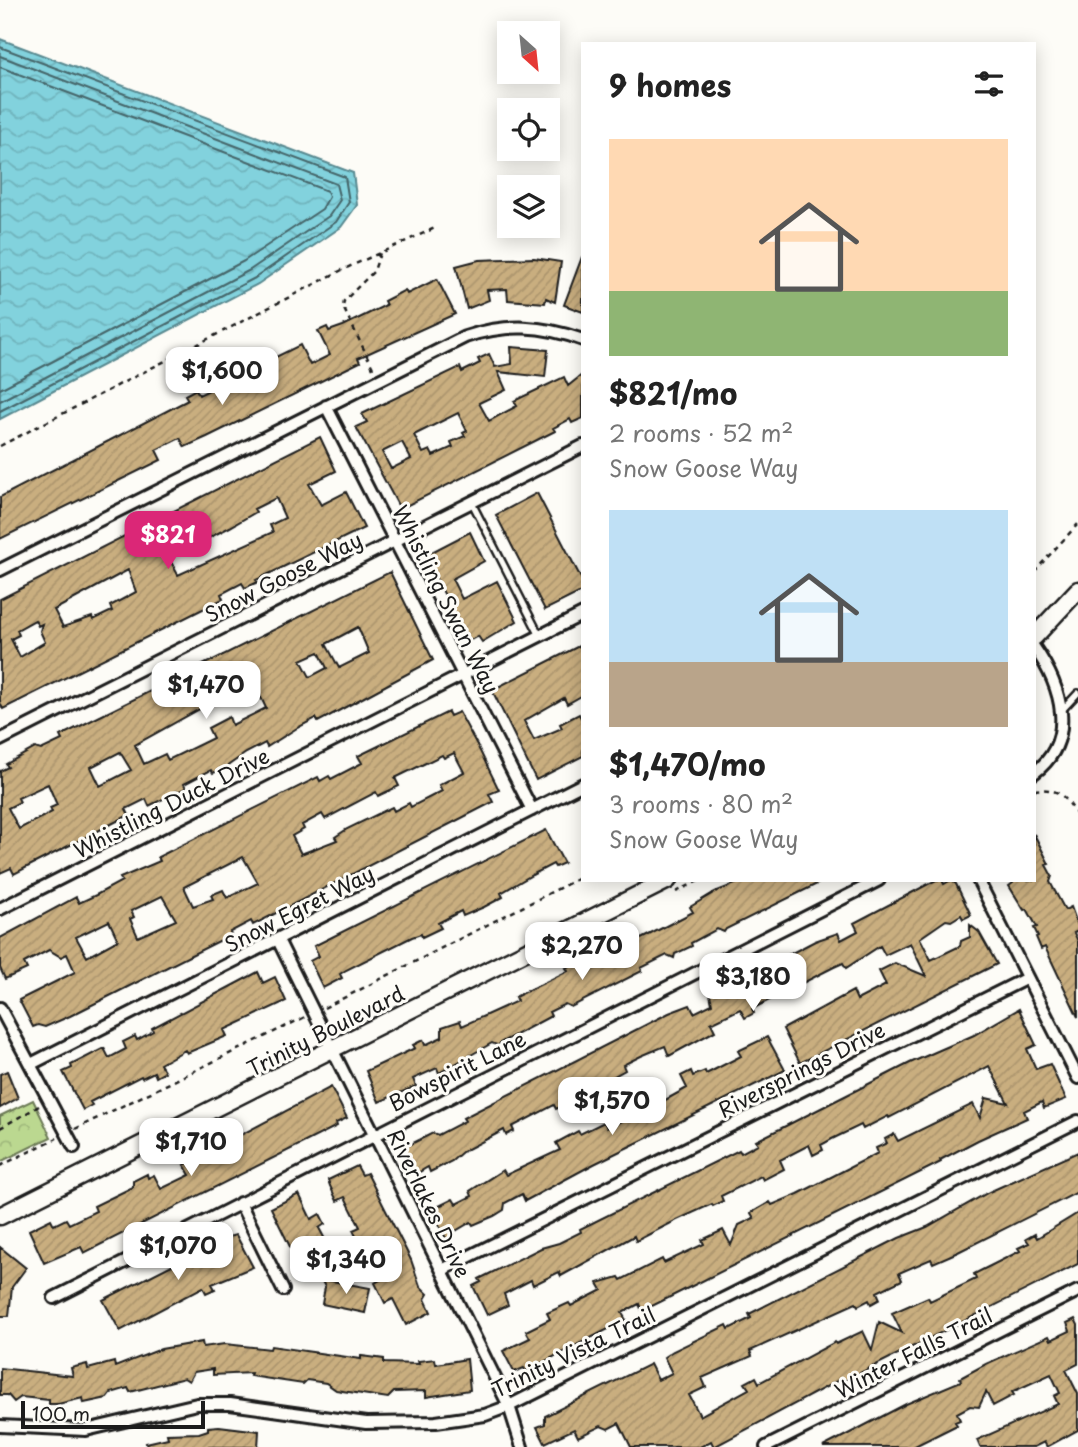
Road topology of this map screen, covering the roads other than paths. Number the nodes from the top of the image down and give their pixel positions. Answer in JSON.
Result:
{"nodes":[{"id":1,"x":581,"y":340,"type":"edge"},
{"id":2,"x":326,"y":406,"type":"junction"},
{"id":3,"x":581,"y":447,"type":"edge"},
{"id":4,"x":471,"y":501,"type":"junction"},
{"id":5,"x":397,"y":540,"type":"junction"},
{"id":6,"x":0,"y":569,"type":"edge"},
{"id":7,"x":1078,"y":590,"type":"edge"},
{"id":8,"x":581,"y":615,"type":"edge"},
{"id":9,"x":1036,"y":635,"type":"edge"},
{"id":10,"x":540,"y":636,"type":"junction"},
{"id":11,"x":1036,"y":651,"type":"edge"},
{"id":12,"x":464,"y":676,"type":"junction"},
{"id":13,"x":1078,"y":693,"type":"edge"},
{"id":14,"x":1064,"y":708,"type":"junction"},
{"id":15,"x":0,"y":740,"type":"edge"},
{"id":16,"x":1036,"y":772,"type":"edge"},
{"id":17,"x":581,"y":785,"type":"edge"},
{"id":18,"x":532,"y":810,"type":"junction"},
{"id":19,"x":664,"y":882,"type":"edge"},
{"id":20,"x":875,"y":882,"type":"edge"},
{"id":21,"x":979,"y":882,"type":"edge"},
{"id":22,"x":0,"y":909,"type":"edge"},
{"id":23,"x":278,"y":940,"type":"junction"},
{"id":24,"x":1027,"y":978,"type":"junction"},
{"id":25,"x":0,"y":1007,"type":"edge"},
{"id":26,"x":334,"y":1050,"type":"junction"},
{"id":27,"x":31,"y":1064,"type":"junction"},
{"id":28,"x":1078,"y":1078,"type":"edge"},
{"id":29,"x":1078,"y":1121,"type":"edge"},
{"id":30,"x":374,"y":1133,"type":"junction"},
{"id":31,"x":74,"y":1147,"type":"dead end"},
{"id":32,"x":240,"y":1203,"type":"junction"},
{"id":33,"x":0,"y":1216,"type":"edge"},
{"id":34,"x":442,"y":1270,"type":"junction"},
{"id":35,"x":284,"y":1290,"type":"dead end"},
{"id":36,"x":1078,"y":1291,"type":"edge"},
{"id":37,"x":54,"y":1298,"type":"dead end"},
{"id":38,"x":509,"y":1406,"type":"junction"},
{"id":39,"x":0,"y":1426,"type":"edge"},
{"id":40,"x":522,"y":1447,"type":"edge"},
{"id":41,"x":766,"y":1447,"type":"edge"}],
"edges":[{"from":1,"to":2,"type":"street"},
{"from":2,"to":5,"type":"street","name":"Whistling Swan Way"},
{"from":2,"to":6,"type":"street"},
{"from":3,"to":4,"type":"street","name":"Snow Goose Way"},
{"from":4,"to":5,"type":"street","name":"Snow Goose Way"},
{"from":4,"to":10,"type":"lane"},
{"from":5,"to":12,"type":"street","name":"Whistling Swan Way"},
{"from":5,"to":15,"type":"street","name":"Snow Goose Way"},
{"from":7,"to":9,"type":"main road"},
{"from":8,"to":10,"type":"street","name":"Whistling Duck Drive"},
{"from":10,"to":12,"type":"street","name":"Whistling Duck Drive"},
{"from":11,"to":14,"type":"street"},
{"from":12,"to":18,"type":"street","name":"Whistling Swan Way"},
{"from":12,"to":22,"type":"street","name":"Whistling Duck Drive"},
{"from":13,"to":14,"type":"lane"},
{"from":14,"to":16,"type":"street"},
{"from":17,"to":18,"type":"street","name":"Snow Egret Way"},
{"from":18,"to":23,"type":"street","name":"Snow Egret Way"},
{"from":19,"to":26,"type":"main road","name":"Trinity Boulevard"},
{"from":20,"to":30,"type":"street","name":"Bowspirit Lane"},
{"from":21,"to":24,"type":"street"},
{"from":23,"to":26,"type":"street","name":"Riverlakes Drive"},
{"from":23,"to":27,"type":"street","name":"Snow Egret Way"},
{"from":24,"to":28,"type":"street"},
{"from":24,"to":34,"type":"street","name":"Riversprings Drive"},
{"from":25,"to":27,"type":"street"},
{"from":26,"to":30,"type":"street","name":"Riverlakes Drive"},
{"from":26,"to":33,"type":"main road","name":"Trinity Boulevard"},
{"from":27,"to":31,"type":"street"},
{"from":29,"to":38,"type":"street","name":"Trinity Vista Trail"},
{"from":30,"to":32,"type":"street","name":"Bowspirit Lane"},
{"from":30,"to":34,"type":"street","name":"Riverlakes Drive"},
{"from":32,"to":35,"type":"street"},
{"from":32,"to":37,"type":"street","name":"Bowspirit Lane"},
{"from":34,"to":38,"type":"street","name":"Riverlakes Drive"},
{"from":36,"to":41,"type":"street","name":"Winter Falls Trail"},
{"from":38,"to":39,"type":"street","name":"Trinity Vista Trail"},
{"from":38,"to":40,"type":"street","name":"Riverlakes Drive"}]}
